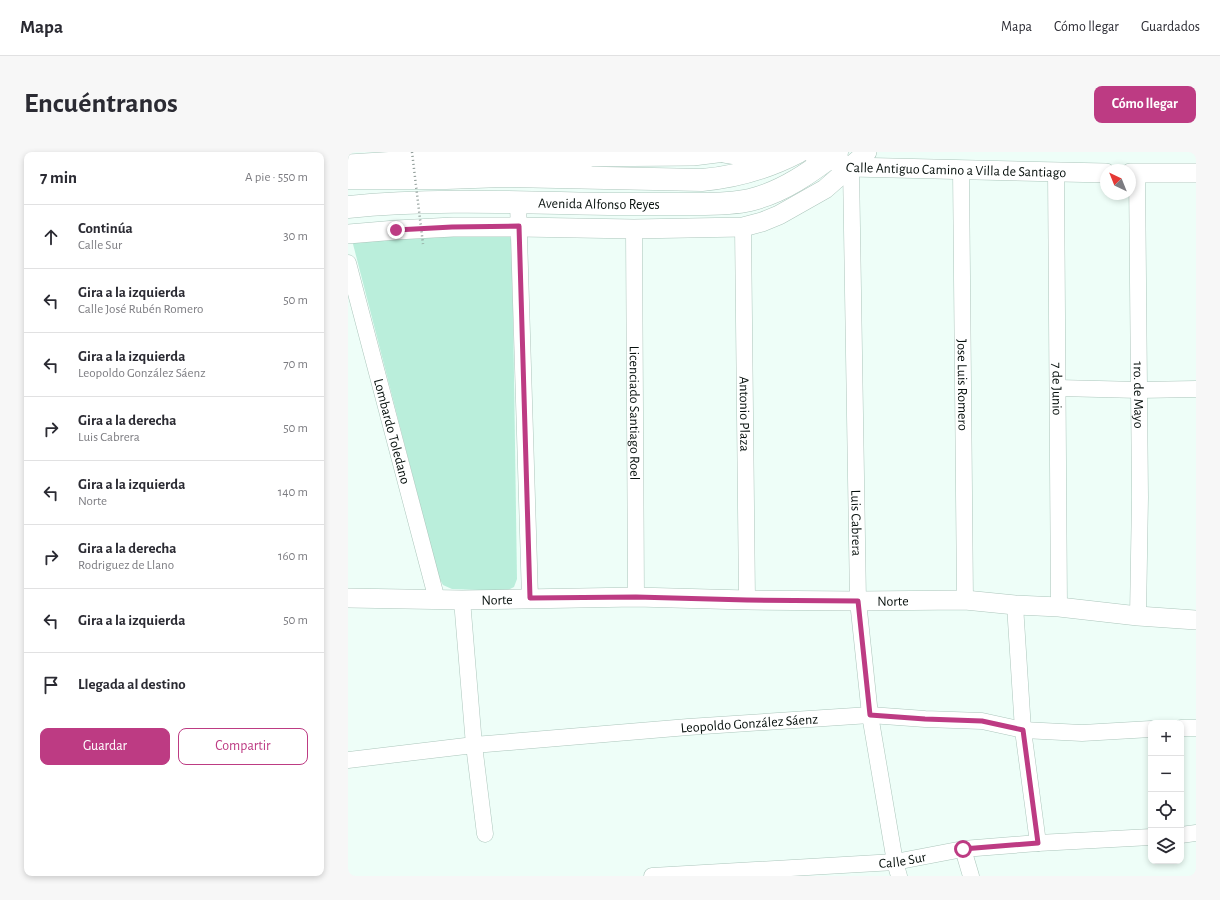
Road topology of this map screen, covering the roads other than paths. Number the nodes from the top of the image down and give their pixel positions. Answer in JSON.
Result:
{"nodes":[{"id":1,"x":725,"y":152,"type":"edge"},
{"id":2,"x":785,"y":152,"type":"edge"},
{"id":3,"x":798,"y":152,"type":"edge"},
{"id":4,"x":866,"y":152,"type":"edge"},
{"id":5,"x":694,"y":154,"type":"edge"},
{"id":6,"x":586,"y":157,"type":"junction"},
{"id":7,"x":832,"y":158,"type":"edge"},
{"id":8,"x":348,"y":164,"type":"edge"},
{"id":9,"x":961,"y":170,"type":"junction"},
{"id":10,"x":1056,"y":171,"type":"junction"},
{"id":11,"x":1100,"y":173,"type":"edge"},
{"id":12,"x":1136,"y":173,"type":"edge"},
{"id":13,"x":1196,"y":174,"type":"edge"},
{"id":14,"x":503,"y":176,"type":"junction"},
{"id":15,"x":348,"y":178,"type":"edge"},
{"id":16,"x":1134,"y":200,"type":"edge"},
{"id":17,"x":518,"y":203,"type":"junction"},
{"id":18,"x":348,"y":206,"type":"edge"},
{"id":19,"x":519,"y":226,"type":"junction"},
{"id":20,"x":743,"y":227,"type":"junction"},
{"id":21,"x":634,"y":229,"type":"junction"},
{"id":22,"x":348,"y":234,"type":"edge"},
{"id":23,"x":348,"y":263,"type":"edge"},
{"id":24,"x":1058,"y":388,"type":"junction"},
{"id":25,"x":1196,"y":389,"type":"edge"},
{"id":26,"x":1139,"y":390,"type":"junction"},
{"id":27,"x":636,"y":597,"type":"junction"},
{"id":28,"x":348,"y":598,"type":"edge"},
{"id":29,"x":530,"y":598,"type":"junction"},
{"id":30,"x":437,"y":600,"type":"junction"},
{"id":31,"x":462,"y":600,"type":"junction"},
{"id":32,"x":747,"y":600,"type":"junction"},
{"id":33,"x":965,"y":600,"type":"junction"},
{"id":34,"x":858,"y":601,"type":"junction"},
{"id":35,"x":1015,"y":605,"type":"junction"},
{"id":36,"x":1059,"y":607,"type":"junction"},
{"id":37,"x":1138,"y":616,"type":"junction"},
{"id":38,"x":1196,"y":620,"type":"edge"},
{"id":39,"x":870,"y":715,"type":"junction"},
{"id":40,"x":1184,"y":728,"type":"edge"},
{"id":41,"x":1196,"y":728,"type":"edge"},
{"id":42,"x":1148,"y":729,"type":"edge"},
{"id":43,"x":1023,"y":730,"type":"junction"},
{"id":44,"x":474,"y":745,"type":"junction"},
{"id":45,"x":348,"y":760,"type":"edge"},
{"id":46,"x":1196,"y":833,"type":"edge"},
{"id":47,"x":485,"y":834,"type":"dead end"},
{"id":48,"x":1184,"y":835,"type":"edge"},
{"id":49,"x":1148,"y":837,"type":"edge"},
{"id":50,"x":1038,"y":843,"type":"junction"},
{"id":51,"x":963,"y":849,"type":"junction"},
{"id":52,"x":897,"y":869,"type":"edge"},
{"id":53,"x":652,"y":876,"type":"edge"},
{"id":54,"x":971,"y":876,"type":"edge"}],
"edges":[{"from":1,"to":2,"type":"main road"},
{"from":1,"to":5,"type":"street"},
{"from":3,"to":14,"type":"main road","name":"Avenida Alfonso Reyes"},
{"from":4,"to":7,"type":"street"},
{"from":5,"to":6,"type":"street"},
{"from":6,"to":8,"type":"street"},
{"from":6,"to":14,"type":"main road"},
{"from":7,"to":9,"type":"street","name":"Calle Antiguo Camino a Villa de Santiago"},
{"from":7,"to":17,"type":"main road","name":"Avenida Alfonso Reyes"},
{"from":7,"to":20,"type":"street"},
{"from":7,"to":34,"type":"street","name":"Luis Cabrera"},
{"from":9,"to":10,"type":"street","name":"Calle Antiguo Camino a Villa de Santiago"},
{"from":9,"to":33,"type":"street","name":"Jose Luis Romero"},
{"from":10,"to":11,"type":"street","name":"Calle Antiguo Camino a Villa de Santiago"},
{"from":10,"to":24,"type":"street","name":"7 de Junio"},
{"from":12,"to":13,"type":"street"},
{"from":14,"to":15,"type":"main road","name":"Avenida Alfonso Reyes"},
{"from":16,"to":26,"type":"street","name":"1ro. de Mayo"},
{"from":17,"to":18,"type":"main road","name":"Avenida Alfonso Reyes"},
{"from":17,"to":19,"type":"street"},
{"from":19,"to":21,"type":"street"},
{"from":19,"to":22,"type":"street"},
{"from":19,"to":29,"type":"street"},
{"from":20,"to":21,"type":"street"},
{"from":20,"to":32,"type":"street","name":"Antonio Plaza"},
{"from":21,"to":27,"type":"street","name":"Licenciado Santiago Roel"},
{"from":23,"to":30,"type":"street","name":"Lombardo Toledano"},
{"from":24,"to":26,"type":"street"},
{"from":24,"to":36,"type":"street","name":"7 de Junio"},
{"from":25,"to":26,"type":"street"},
{"from":26,"to":37,"type":"street","name":"1ro. de Mayo"},
{"from":27,"to":29,"type":"street","name":"Norte"},
{"from":27,"to":32,"type":"street","name":"Norte"},
{"from":28,"to":30,"type":"street","name":"Norte"},
{"from":29,"to":31,"type":"street","name":"Norte"},
{"from":30,"to":31,"type":"street","name":"Norte"},
{"from":31,"to":44,"type":"street"},
{"from":32,"to":34,"type":"street","name":"Norte"},
{"from":33,"to":34,"type":"street","name":"Norte"},
{"from":33,"to":35,"type":"street","name":"Norte"},
{"from":34,"to":39,"type":"street","name":"Luis Cabrera"},
{"from":35,"to":36,"type":"street","name":"Norte"},
{"from":35,"to":43,"type":"street"},
{"from":36,"to":37,"type":"street","name":"Norte"},
{"from":37,"to":38,"type":"street","name":"Norte"},
{"from":39,"to":43,"type":"street","name":"Leopoldo González Sáenz"},
{"from":39,"to":44,"type":"street","name":"Leopoldo González Sáenz"},
{"from":39,"to":52,"type":"street","name":"Luis Cabrera"},
{"from":40,"to":41,"type":"street"},
{"from":42,"to":43,"type":"street","name":"Leopoldo González Sáenz"},
{"from":43,"to":50,"type":"street"},
{"from":44,"to":45,"type":"street","name":"Leopoldo González Sáenz"},
{"from":44,"to":47,"type":"street"},
{"from":46,"to":48,"type":"street"},
{"from":49,"to":50,"type":"street","name":"Calle Sur"},
{"from":50,"to":51,"type":"street","name":"Calle Sur"},
{"from":51,"to":52,"type":"street","name":"Calle Sur"},
{"from":51,"to":54,"type":"street"},
{"from":52,"to":53,"type":"street","name":"Calle Sur"}]}
